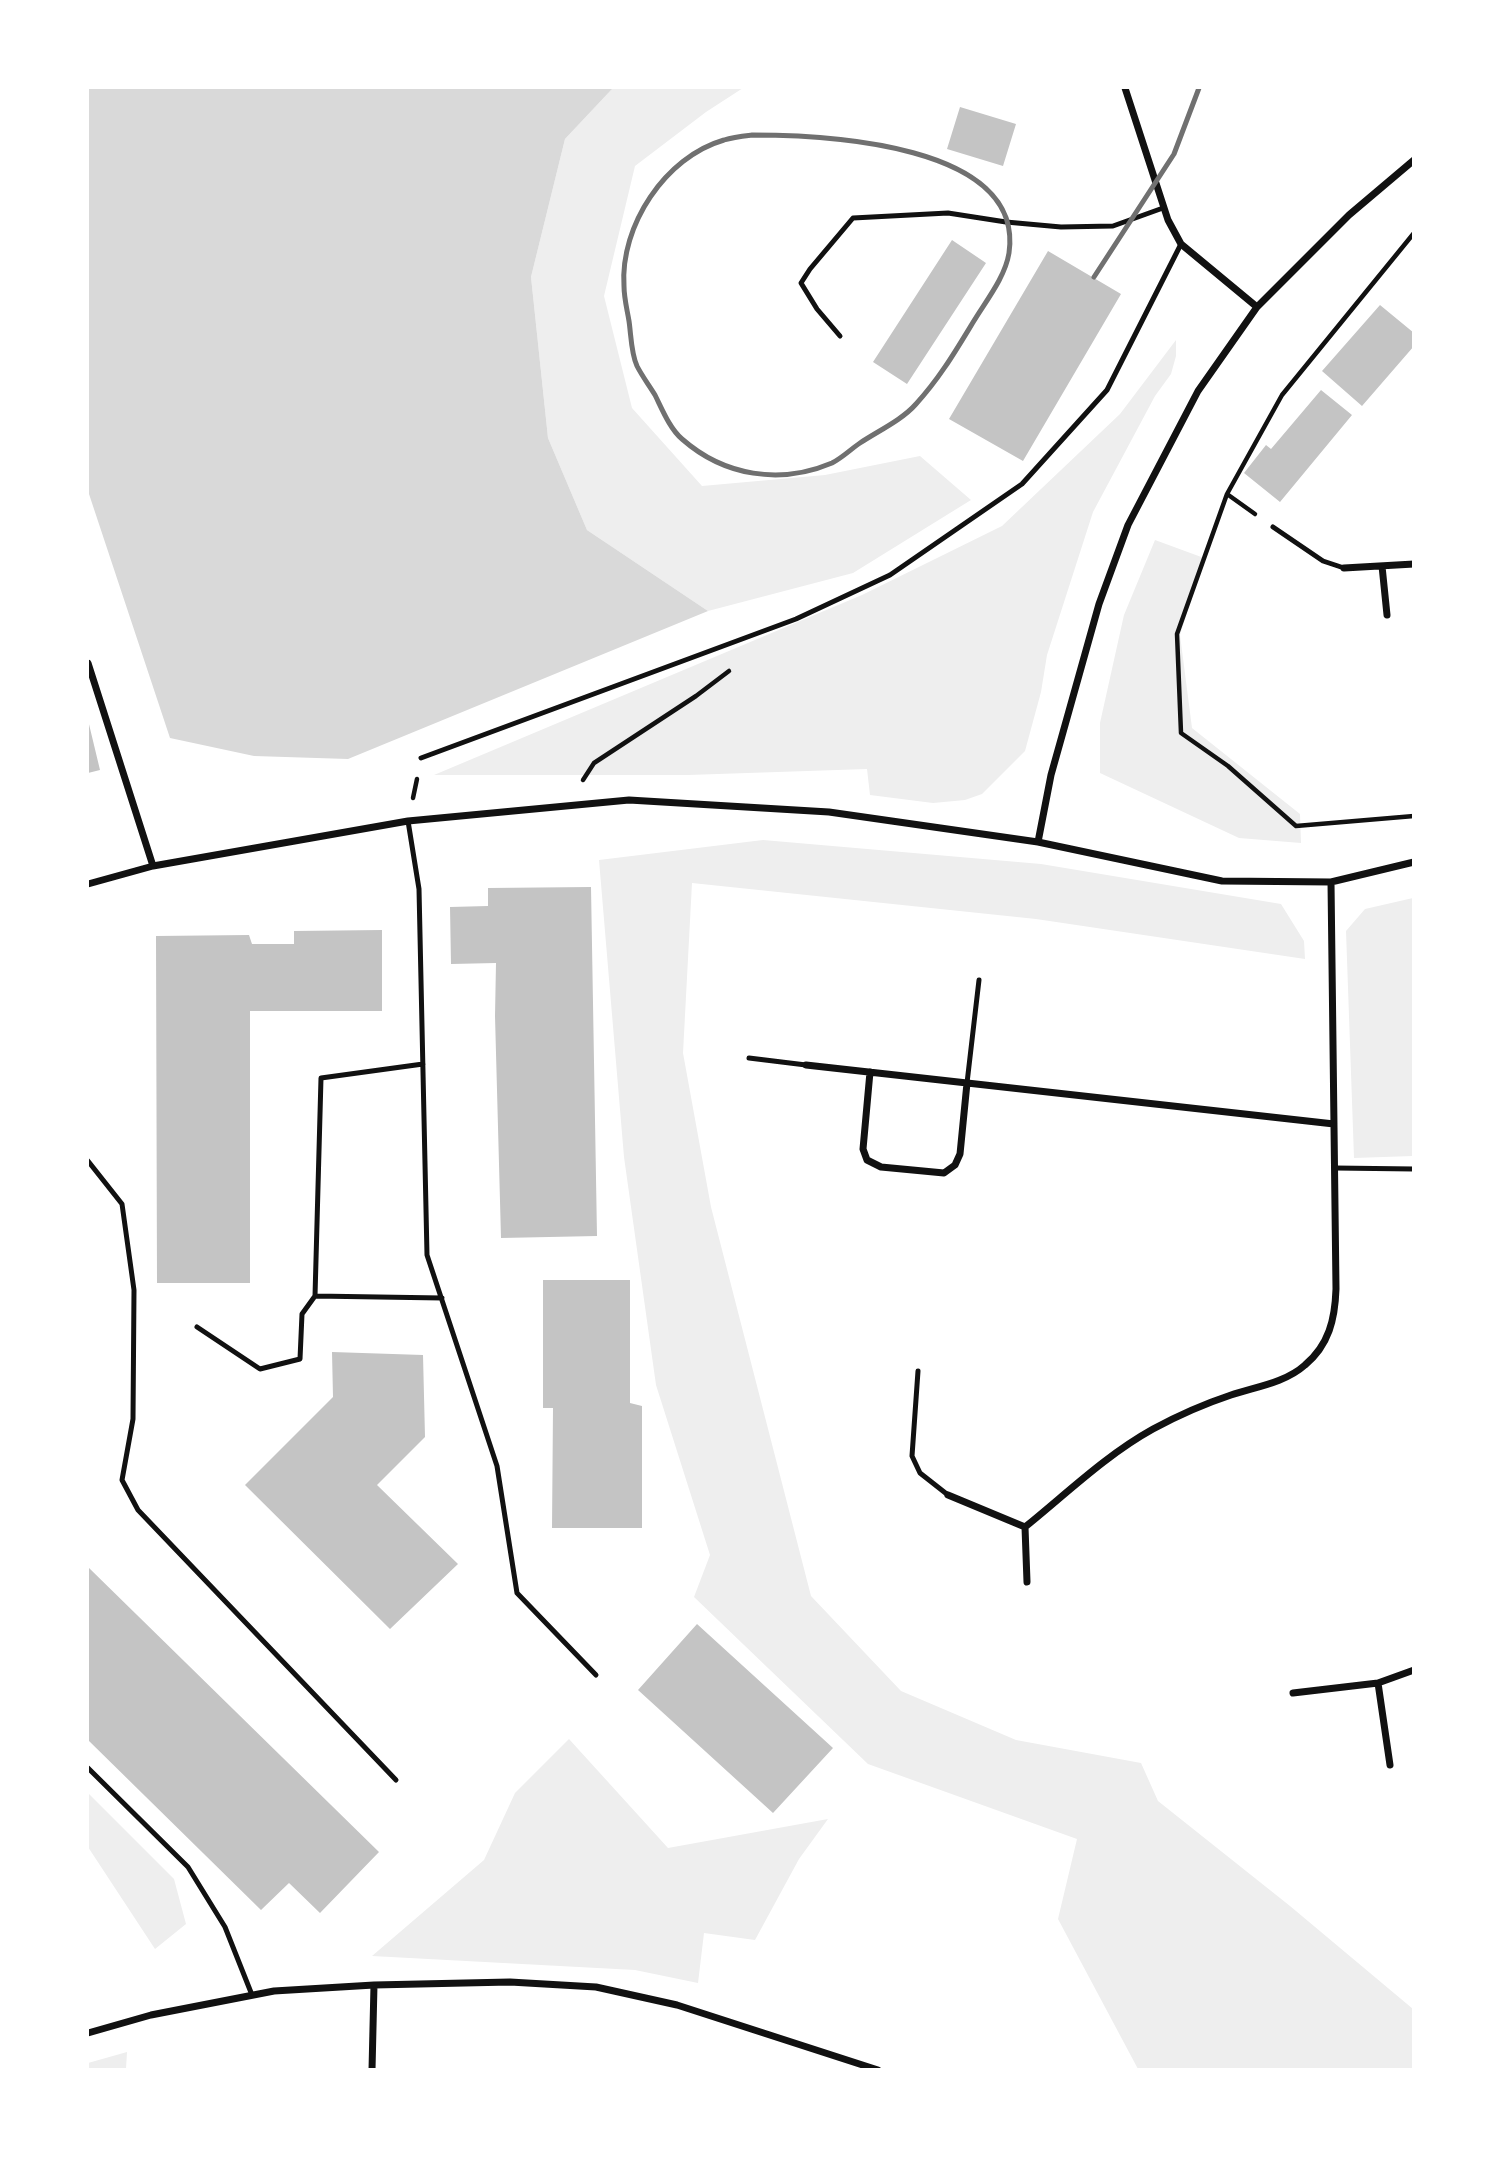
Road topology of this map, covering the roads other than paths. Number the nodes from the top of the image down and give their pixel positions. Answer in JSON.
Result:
{"nodes":[{"id":1,"x":1125,"y":88,"type":"edge"},
{"id":2,"x":1413,"y":160,"type":"edge"},
{"id":3,"x":1163,"y":208,"type":"junction"},
{"id":4,"x":1181,"y":244,"type":"junction"},
{"id":5,"x":1257,"y":307,"type":"junction"},
{"id":6,"x":840,"y":336,"type":"dead end"},
{"id":7,"x":1273,"y":527,"type":"road end"},
{"id":8,"x":1413,"y":564,"type":"edge"},
{"id":9,"x":1382,"y":566,"type":"junction"},
{"id":10,"x":1344,"y":568,"type":"joint"},
{"id":11,"x":1387,"y":615,"type":"dead end"},
{"id":12,"x":88,"y":663,"type":"edge"},
{"id":13,"x":421,"y":758,"type":"road end"},
{"id":14,"x":408,"y":821,"type":"junction"},
{"id":15,"x":1038,"y":842,"type":"junction"},
{"id":16,"x":1413,"y":862,"type":"edge"},
{"id":17,"x":153,"y":866,"type":"junction"},
{"id":18,"x":1331,"y":882,"type":"junction"},
{"id":19,"x":88,"y":884,"type":"edge"},
{"id":20,"x":979,"y":980,"type":"dead end"},
{"id":21,"x":749,"y":1058,"type":"dead end"},
{"id":22,"x":422,"y":1064,"type":"junction"},
{"id":23,"x":806,"y":1065,"type":"joint"},
{"id":24,"x":870,"y":1072,"type":"junction"},
{"id":25,"x":967,"y":1083,"type":"junction"},
{"id":26,"x":1334,"y":1124,"type":"junction"},
{"id":27,"x":88,"y":1161,"type":"edge"},
{"id":28,"x":1335,"y":1168,"type":"junction"},
{"id":29,"x":1413,"y":1169,"type":"edge"},
{"id":30,"x":315,"y":1296,"type":"junction"},
{"id":31,"x":442,"y":1298,"type":"junction"},
{"id":32,"x":197,"y":1327,"type":"dead end"},
{"id":33,"x":918,"y":1371,"type":"dead end"},
{"id":34,"x":948,"y":1495,"type":"joint"},
{"id":35,"x":1025,"y":1527,"type":"junction"},
{"id":36,"x":1027,"y":1582,"type":"dead end"},
{"id":37,"x":1413,"y":1670,"type":"edge"},
{"id":38,"x":596,"y":1675,"type":"dead end"},
{"id":39,"x":1378,"y":1683,"type":"junction"},
{"id":40,"x":1293,"y":1693,"type":"dead end"},
{"id":41,"x":1390,"y":1765,"type":"dead end"},
{"id":42,"x":88,"y":1768,"type":"edge"},
{"id":43,"x":396,"y":1780,"type":"dead end"},
{"id":44,"x":374,"y":1985,"type":"junction"},
{"id":45,"x":251,"y":1995,"type":"junction"},
{"id":46,"x":88,"y":2033,"type":"edge"},
{"id":47,"x":372,"y":2070,"type":"edge"},
{"id":48,"x":878,"y":2070,"type":"edge"}],
"edges":[{"from":1,"to":3,"type":"street"},
{"from":2,"to":5,"type":"street"},
{"from":3,"to":4,"type":"street"},
{"from":3,"to":6,"type":"lane"},
{"from":4,"to":5,"type":"street"},
{"from":4,"to":13,"type":"lane"},
{"from":5,"to":15,"type":"street"},
{"from":7,"to":10,"type":"lane"},
{"from":8,"to":9,"type":"street"},
{"from":9,"to":10,"type":"street"},
{"from":9,"to":11,"type":"street"},
{"from":12,"to":17,"type":"street"},
{"from":14,"to":15,"type":"street"},
{"from":14,"to":17,"type":"street"},
{"from":14,"to":22,"type":"lane"},
{"from":15,"to":18,"type":"street"},
{"from":16,"to":18,"type":"street"},
{"from":17,"to":19,"type":"street"},
{"from":18,"to":26,"type":"street"},
{"from":20,"to":25,"type":"lane"},
{"from":21,"to":23,"type":"lane"},
{"from":22,"to":30,"type":"lane"},
{"from":22,"to":31,"type":"lane"},
{"from":23,"to":24,"type":"street"},
{"from":24,"to":25,"type":"street"},
{"from":24,"to":25,"type":"street"},
{"from":25,"to":26,"type":"street"},
{"from":26,"to":28,"type":"street"},
{"from":27,"to":43,"type":"lane"},
{"from":28,"to":29,"type":"lane"},
{"from":28,"to":35,"type":"street"},
{"from":30,"to":31,"type":"lane"},
{"from":30,"to":32,"type":"lane"},
{"from":31,"to":38,"type":"lane"},
{"from":33,"to":34,"type":"lane"},
{"from":34,"to":35,"type":"street"},
{"from":35,"to":36,"type":"street"},
{"from":37,"to":39,"type":"street"},
{"from":39,"to":40,"type":"street"},
{"from":39,"to":41,"type":"street"},
{"from":42,"to":45,"type":"lane"},
{"from":44,"to":45,"type":"street"},
{"from":44,"to":47,"type":"street"},
{"from":44,"to":48,"type":"street"},
{"from":45,"to":46,"type":"street"}]}
